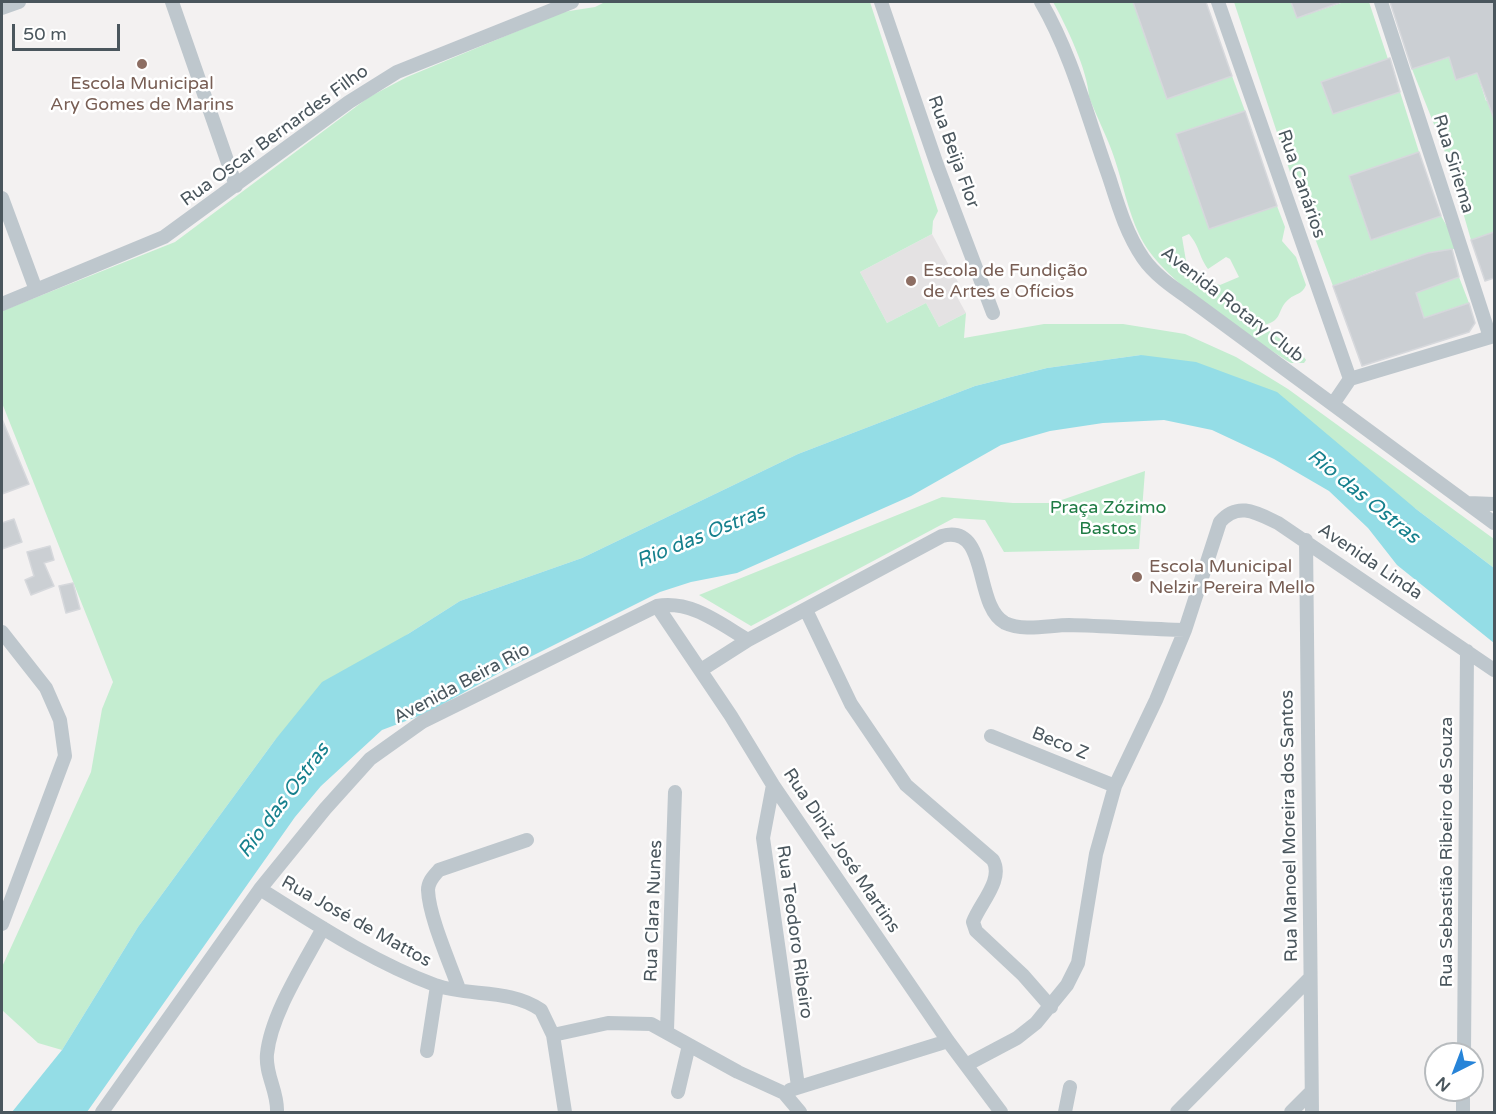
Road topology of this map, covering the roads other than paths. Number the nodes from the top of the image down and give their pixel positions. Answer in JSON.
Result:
{"nodes":[{"id":1,"x":19,"y":2,"type":"edge"},
{"id":2,"x":172,"y":2,"type":"edge"},
{"id":3,"x":572,"y":2,"type":"edge"},
{"id":4,"x":881,"y":2,"type":"edge"},
{"id":5,"x":1041,"y":2,"type":"edge"},
{"id":6,"x":1218,"y":2,"type":"edge"},
{"id":7,"x":1381,"y":2,"type":"edge"},
{"id":8,"x":2,"y":8,"type":"edge"},
{"id":9,"x":236,"y":186,"type":"junction"},
{"id":10,"x":2,"y":198,"type":"edge"},
{"id":11,"x":36,"y":290,"type":"junction"},
{"id":12,"x":2,"y":304,"type":"edge"},
{"id":13,"x":993,"y":313,"type":"dead end"},
{"id":14,"x":1492,"y":337,"type":"edge"},
{"id":15,"x":1350,"y":379,"type":"junction"},
{"id":16,"x":1333,"y":404,"type":"junction"},
{"id":17,"x":1466,"y":502,"type":"junction"},
{"id":18,"x":1494,"y":504,"type":"edge"},
{"id":19,"x":1494,"y":523,"type":"edge"},
{"id":20,"x":1306,"y":540,"type":"junction"},
{"id":21,"x":657,"y":606,"type":"junction"},
{"id":22,"x":806,"y":610,"type":"junction"},
{"id":23,"x":1185,"y":630,"type":"junction"},
{"id":24,"x":2,"y":632,"type":"edge"},
{"id":25,"x":748,"y":640,"type":"junction"},
{"id":26,"x":1467,"y":651,"type":"junction"},
{"id":27,"x":701,"y":670,"type":"junction"},
{"id":28,"x":1494,"y":670,"type":"edge"},
{"id":29,"x":991,"y":736,"type":"dead end"},
{"id":30,"x":773,"y":785,"type":"junction"},
{"id":31,"x":1115,"y":786,"type":"junction"},
{"id":32,"x":675,"y":792,"type":"dead end"},
{"id":33,"x":527,"y":840,"type":"dead end"},
{"id":34,"x":261,"y":889,"type":"junction"},
{"id":35,"x":2,"y":924,"type":"edge"},
{"id":36,"x":322,"y":928,"type":"junction"},
{"id":37,"x":1310,"y":978,"type":"junction"},
{"id":38,"x":437,"y":986,"type":"junction"},
{"id":39,"x":459,"y":989,"type":"junction"},
{"id":40,"x":1051,"y":1007,"type":"junction"},
{"id":41,"x":667,"y":1030,"type":"junction"},
{"id":42,"x":553,"y":1035,"type":"junction"},
{"id":43,"x":948,"y":1041,"type":"junction"},
{"id":44,"x":1464,"y":1042,"type":"edge"},
{"id":45,"x":689,"y":1045,"type":"junction"},
{"id":46,"x":427,"y":1051,"type":"dead end"},
{"id":47,"x":966,"y":1065,"type":"junction"},
{"id":48,"x":798,"y":1086,"type":"junction"},
{"id":49,"x":1070,"y":1087,"type":"dead end"},
{"id":50,"x":678,"y":1092,"type":"dead end"},
{"id":51,"x":784,"y":1092,"type":"junction"},
{"id":52,"x":1311,"y":1092,"type":"junction"},
{"id":53,"x":107,"y":1111,"type":"edge"},
{"id":54,"x":277,"y":1113,"type":"edge"},
{"id":55,"x":565,"y":1113,"type":"edge"},
{"id":56,"x":800,"y":1113,"type":"edge"},
{"id":57,"x":1001,"y":1113,"type":"edge"},
{"id":58,"x":1065,"y":1113,"type":"edge"},
{"id":59,"x":1177,"y":1113,"type":"edge"},
{"id":60,"x":1291,"y":1113,"type":"edge"},
{"id":61,"x":1312,"y":1113,"type":"edge"}],
"edges":[{"from":1,"to":8,"type":"street"},
{"from":2,"to":9,"type":"street"},
{"from":3,"to":9,"type":"street","name":"Rua Oscar Bernardes Filho"},
{"from":4,"to":13,"type":"street","name":"Rua Beija Flor"},
{"from":5,"to":16,"type":"street","name":"Avenida Rotary Club"},
{"from":6,"to":15,"type":"street","name":"Rua Canários"},
{"from":7,"to":14,"type":"street","name":"Rua Siriema"},
{"from":9,"to":11,"type":"street","name":"Rua Oscar Bernardes Filho"},
{"from":10,"to":11,"type":"street"},
{"from":11,"to":12,"type":"street","name":"Rua Oscar Bernardes Filho"},
{"from":14,"to":15,"type":"street"},
{"from":15,"to":16,"type":"street"},
{"from":16,"to":17,"type":"street","name":"Avenida Rotary Club"},
{"from":17,"to":18,"type":"street"},
{"from":17,"to":19,"type":"street","name":"Avenida Rotary Club"},
{"from":20,"to":23,"type":"street","name":"Avenida Linda"},
{"from":20,"to":26,"type":"street","name":"Avenida Linda"},
{"from":20,"to":37,"type":"street","name":"Rua Manoel Moreira dos Santos"},
{"from":21,"to":25,"type":"street","name":"Avenida Beira Rio"},
{"from":21,"to":27,"type":"street","name":"Rua Diniz José Martins"},
{"from":21,"to":34,"type":"street","name":"Avenida Beira Rio"},
{"from":22,"to":23,"type":"street"},
{"from":22,"to":25,"type":"street"},
{"from":22,"to":40,"type":"street"},
{"from":23,"to":31,"type":"street"},
{"from":24,"to":35,"type":"street"},
{"from":25,"to":27,"type":"street"},
{"from":26,"to":28,"type":"street","name":"Avenida Linda"},
{"from":26,"to":44,"type":"street","name":"Rua Sebastião Ribeiro de Souza"},
{"from":27,"to":30,"type":"street","name":"Rua Diniz José Martins"},
{"from":29,"to":31,"type":"street","name":"Beco Z"},
{"from":30,"to":43,"type":"street","name":"Rua Diniz José Martins"},
{"from":30,"to":48,"type":"street","name":"Rua Teodoro Ribeiro"},
{"from":31,"to":40,"type":"street"},
{"from":32,"to":41,"type":"street","name":"Rua Clara Nunes"},
{"from":33,"to":39,"type":"street"},
{"from":34,"to":36,"type":"street","name":"Rua José de Mattos"},
{"from":34,"to":53,"type":"street","name":"Avenida Beira Rio"},
{"from":36,"to":38,"type":"street","name":"Rua José de Mattos"},
{"from":36,"to":54,"type":"street"},
{"from":37,"to":52,"type":"street","name":"Rua Manoel Moreira dos Santos"},
{"from":37,"to":59,"type":"street"},
{"from":38,"to":39,"type":"street","name":"Rua José de Mattos"},
{"from":38,"to":46,"type":"street"},
{"from":39,"to":42,"type":"street","name":"Rua José de Mattos"},
{"from":40,"to":47,"type":"street"},
{"from":41,"to":42,"type":"street"},
{"from":41,"to":45,"type":"street"},
{"from":42,"to":55,"type":"street","name":"Rua José de Mattos"},
{"from":43,"to":47,"type":"street","name":"Rua Diniz José Martins"},
{"from":43,"to":48,"type":"street"},
{"from":45,"to":50,"type":"street"},
{"from":45,"to":51,"type":"street"},
{"from":47,"to":57,"type":"street","name":"Rua Diniz José Martins"},
{"from":48,"to":51,"type":"street"},
{"from":49,"to":58,"type":"street"},
{"from":51,"to":56,"type":"street"},
{"from":52,"to":60,"type":"street"},
{"from":52,"to":61,"type":"street","name":"Rua Manoel Moreira dos Santos"}]}
